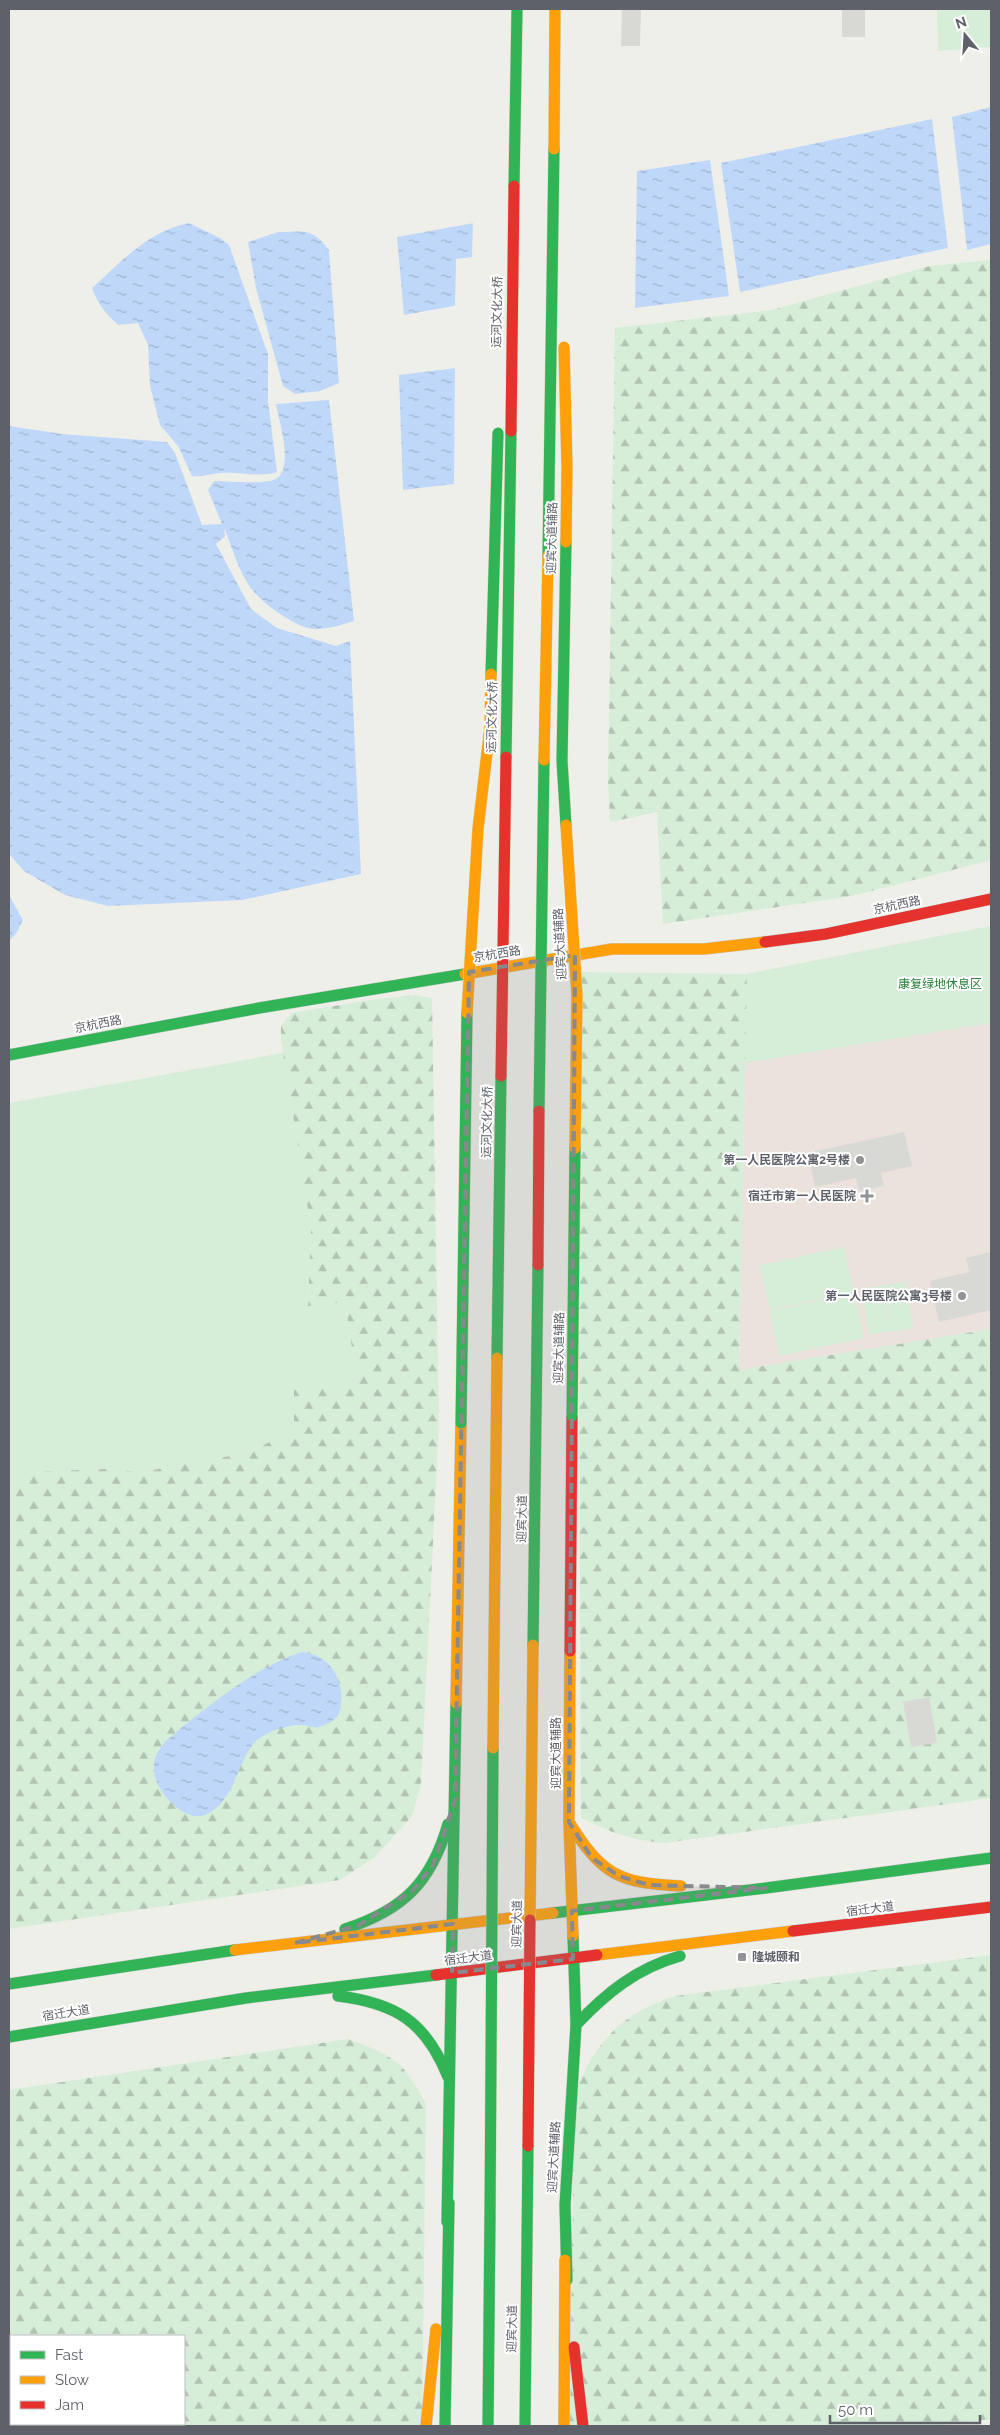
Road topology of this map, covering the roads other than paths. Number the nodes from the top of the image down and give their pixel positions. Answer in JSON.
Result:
{"nodes":[{"id":1,"x":517,"y":9,"type":"edge"},
{"id":2,"x":555,"y":9,"type":"edge"},
{"id":3,"x":553,"y":270,"type":"junction"},
{"id":4,"x":511,"y":279,"type":"junction"},
{"id":5,"x":500,"y":392,"type":"dead end"},
{"id":6,"x":498,"y":420,"type":"dead end"},
{"id":7,"x":991,"y":899,"type":"edge"},
{"id":8,"x":9,"y":1055,"type":"edge"},
{"id":9,"x":498,"y":1425,"type":"joint"},
{"id":10,"x":455,"y":1800,"type":"junction"},
{"id":11,"x":569,"y":1822,"type":"junction"},
{"id":12,"x":991,"y":1858,"type":"edge"},
{"id":13,"x":766,"y":1888,"type":"junction"},
{"id":14,"x":991,"y":1908,"type":"edge"},
{"id":15,"x":572,"y":1911,"type":"junction"},
{"id":16,"x":453,"y":1924,"type":"junction"},
{"id":17,"x":773,"y":1935,"type":"junction"},
{"id":18,"x":294,"y":1943,"type":"junction"},
{"id":19,"x":573,"y":1959,"type":"junction"},
{"id":20,"x":452,"y":1973,"type":"junction"},
{"id":21,"x":9,"y":1984,"type":"edge"},
{"id":22,"x":285,"y":1993,"type":"junction"},
{"id":23,"x":576,"y":2025,"type":"junction"},
{"id":24,"x":9,"y":2037,"type":"edge"},
{"id":25,"x":450,"y":2086,"type":"junction"},
{"id":26,"x":449,"y":2203,"type":"junction"},
{"id":27,"x":565,"y":2260,"type":"junction"},
{"id":28,"x":426,"y":2426,"type":"edge"},
{"id":29,"x":445,"y":2426,"type":"edge"},
{"id":30,"x":488,"y":2426,"type":"edge"},
{"id":31,"x":525,"y":2426,"type":"edge"},
{"id":32,"x":564,"y":2426,"type":"edge"},
{"id":33,"x":583,"y":2426,"type":"edge"}],
"edges":[{"from":1,"to":4,"type":"main road","name":"运河文化大桥","bridge":true},
{"from":2,"to":3,"type":"main road","bridge":true},
{"from":3,"to":11,"type":"main road","name":"迎宾大道辅路","bridge":true},
{"from":3,"to":31,"type":"main road","name":"迎宾大道","bridge":true},
{"from":4,"to":5,"type":"main road","bridge":true},
{"from":4,"to":9,"type":"main road","name":"运河文化大桥","bridge":true},
{"from":6,"to":10,"type":"main road","bridge":true},
{"from":7,"to":8,"type":"main road","name":"京杭西路"},
{"from":9,"to":30,"type":"main road","name":"迎宾大道","bridge":true},
{"from":10,"to":16,"type":"main road"},
{"from":10,"to":18,"type":"main road"},
{"from":11,"to":13,"type":"main road"},
{"from":11,"to":15,"type":"main road","name":"迎宾大道辅路"},
{"from":12,"to":13,"type":"main road"},
{"from":13,"to":15,"type":"main road"},
{"from":14,"to":17,"type":"main road","name":"宿迁大道"},
{"from":15,"to":16,"type":"main road"},
{"from":15,"to":19,"type":"main road","name":"迎宾大道辅路"},
{"from":16,"to":18,"type":"main road"},
{"from":16,"to":20,"type":"main road"},
{"from":17,"to":19,"type":"main road","name":"宿迁大道"},
{"from":17,"to":23,"type":"main road"},
{"from":18,"to":21,"type":"main road"},
{"from":19,"to":20,"type":"main road","name":"宿迁大道"},
{"from":19,"to":23,"type":"main road","name":"迎宾大道辅路"},
{"from":20,"to":22,"type":"main road","name":"宿迁大道"},
{"from":20,"to":25,"type":"main road"},
{"from":22,"to":24,"type":"main road","name":"宿迁大道"},
{"from":22,"to":25,"type":"main road"},
{"from":23,"to":27,"type":"main road","name":"迎宾大道辅路"},
{"from":25,"to":26,"type":"main road"},
{"from":26,"to":28,"type":"main road"},
{"from":26,"to":29,"type":"main road"},
{"from":27,"to":32,"type":"main road"},
{"from":27,"to":33,"type":"main road","name":"迎宾大道辅路"}]}
